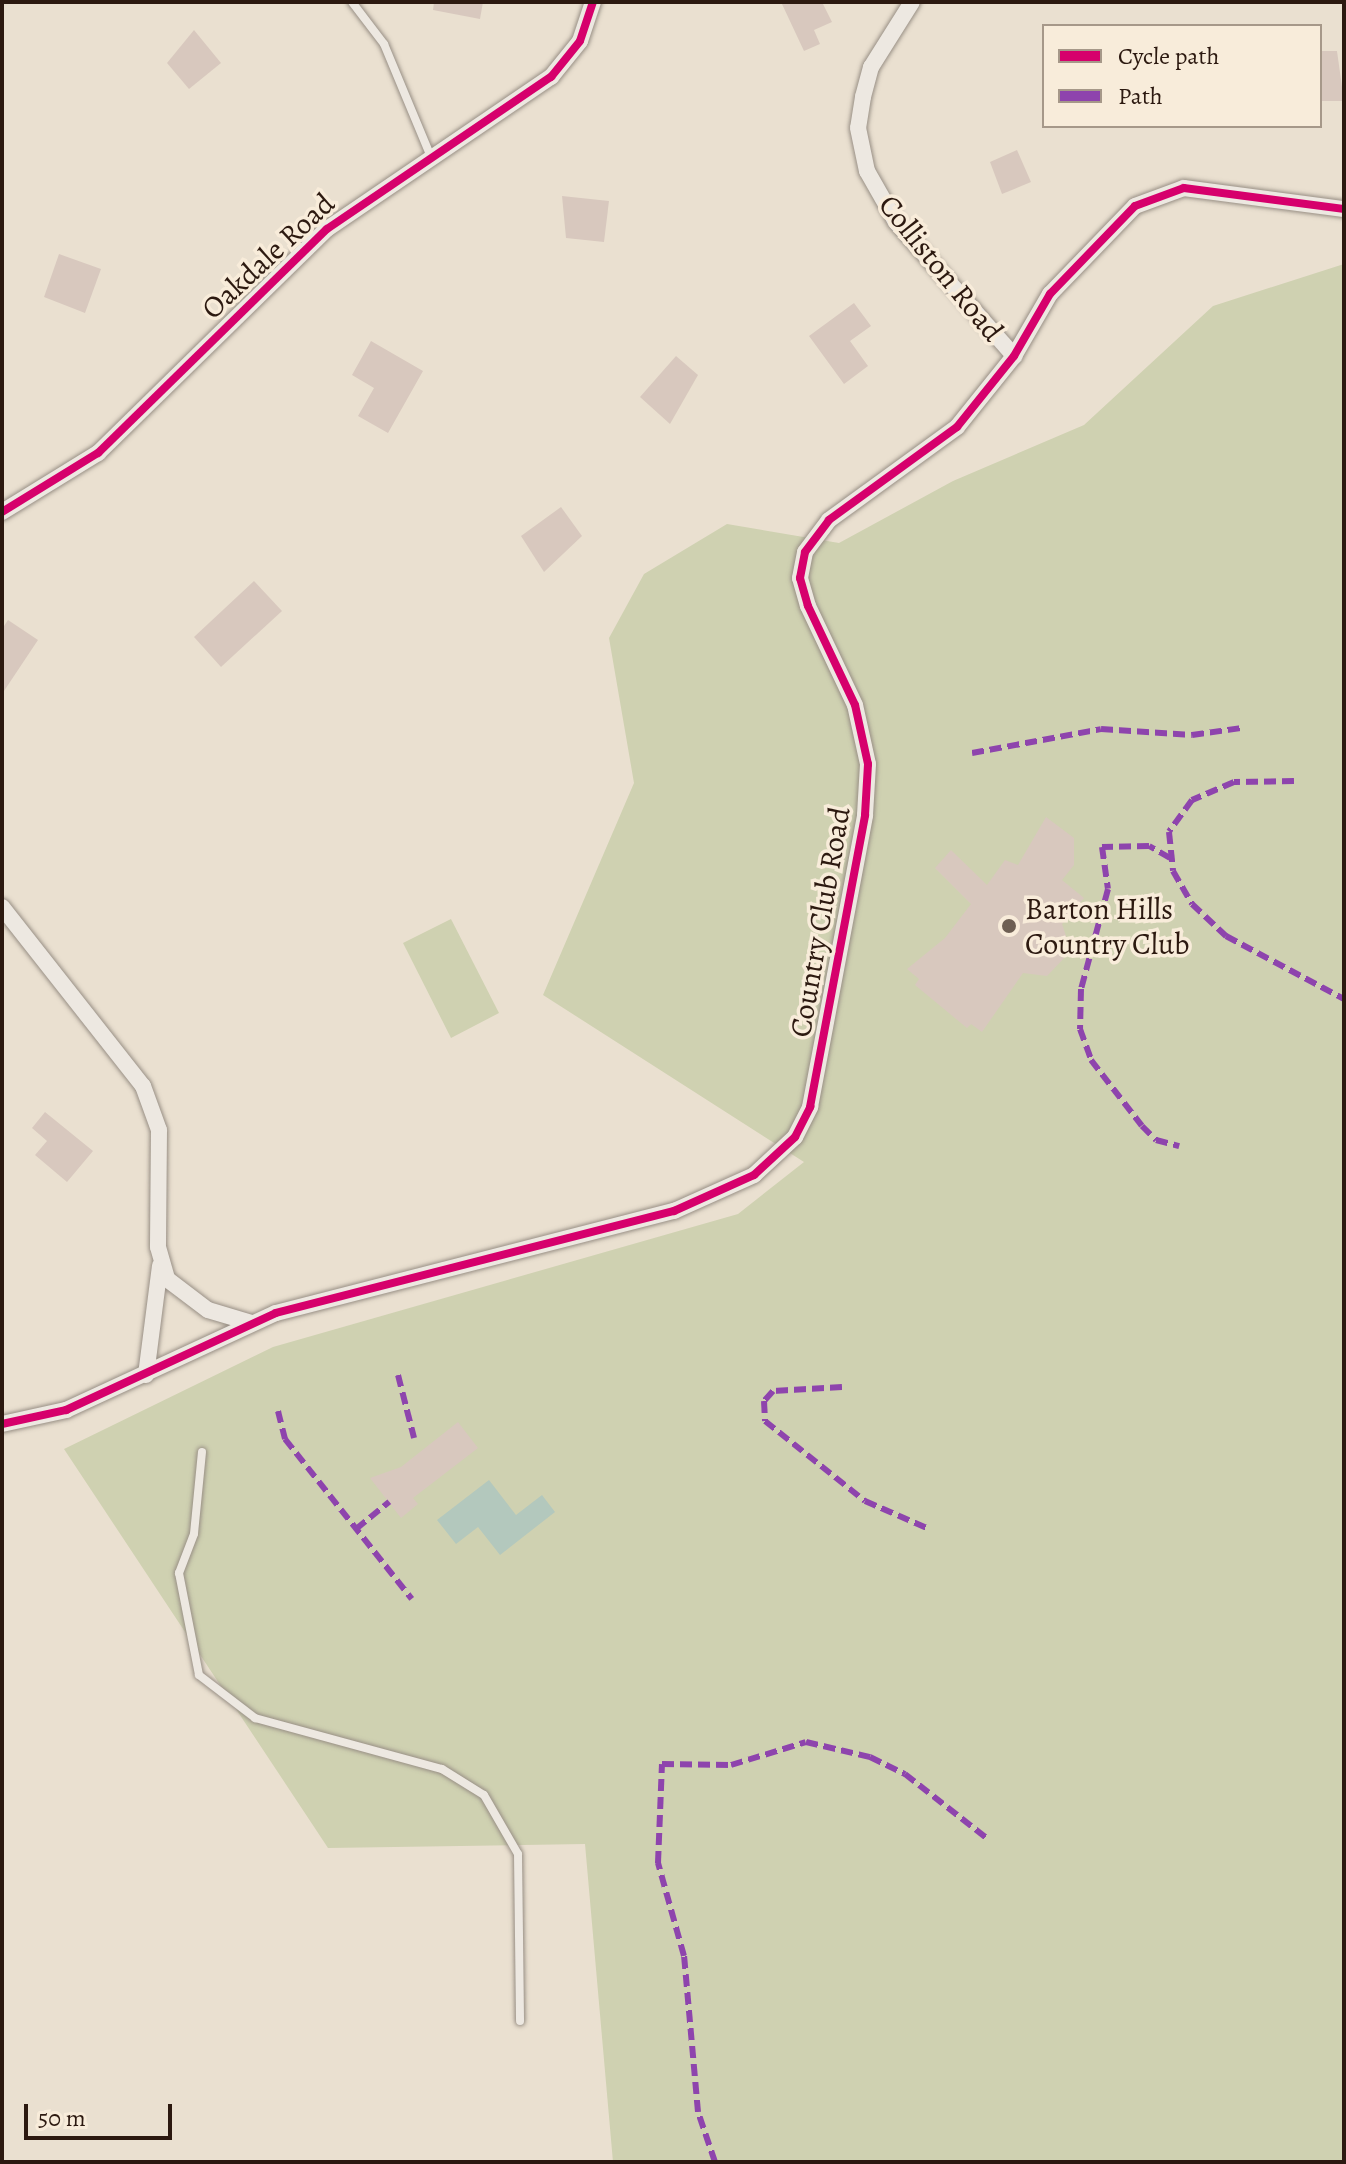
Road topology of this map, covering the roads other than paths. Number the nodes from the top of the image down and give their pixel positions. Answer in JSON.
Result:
{"nodes":[{"id":1,"x":352,"y":2,"type":"edge"},
{"id":2,"x":593,"y":2,"type":"edge"},
{"id":3,"x":912,"y":2,"type":"edge"},
{"id":4,"x":431,"y":157,"type":"junction"},
{"id":5,"x":1344,"y":209,"type":"edge"},
{"id":6,"x":1014,"y":356,"type":"junction"},
{"id":7,"x":2,"y":512,"type":"edge"},
{"id":8,"x":2,"y":907,"type":"edge"},
{"id":9,"x":160,"y":1266,"type":"junction"},
{"id":10,"x":252,"y":1323,"type":"junction"},
{"id":11,"x":146,"y":1375,"type":"junction"},
{"id":12,"x":2,"y":1424,"type":"edge"},
{"id":13,"x":202,"y":1452,"type":"dead end"},
{"id":14,"x":520,"y":2021,"type":"dead end"}],
"edges":[{"from":1,"to":4,"type":"lane"},
{"from":2,"to":4,"type":"street","name":"Oakdale Road"},
{"from":3,"to":6,"type":"street","name":"Colliston Road"},
{"from":4,"to":7,"type":"street","name":"Oakdale Road"},
{"from":5,"to":6,"type":"street","name":"Country Club Road"},
{"from":6,"to":10,"type":"street","name":"Country Club Road"},
{"from":8,"to":9,"type":"street"},
{"from":9,"to":10,"type":"street"},
{"from":9,"to":11,"type":"street"},
{"from":10,"to":11,"type":"street","name":"Country Club Road"},
{"from":11,"to":12,"type":"street","name":"Country Club Road"},
{"from":13,"to":14,"type":"lane"}]}
